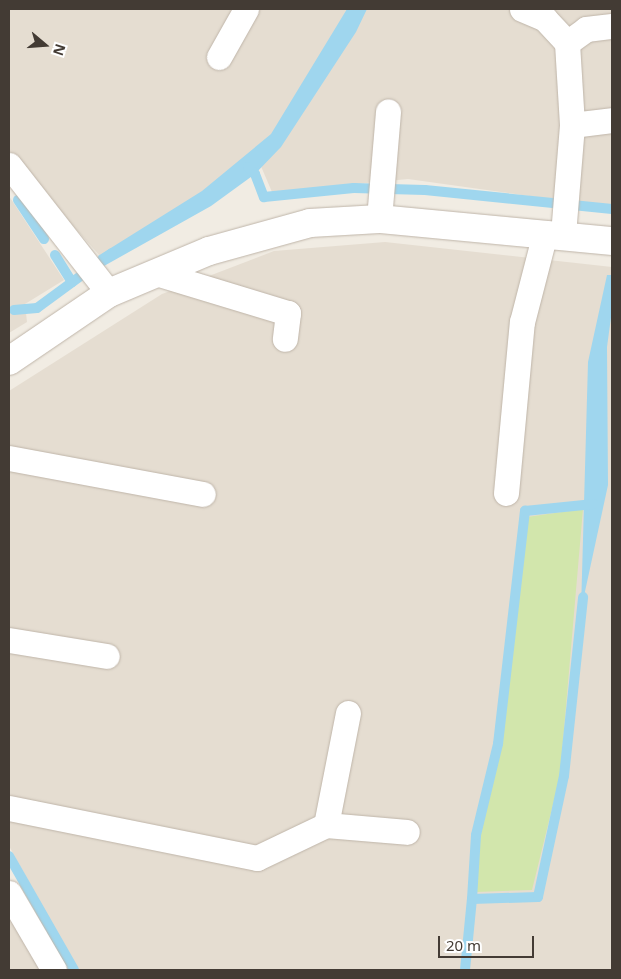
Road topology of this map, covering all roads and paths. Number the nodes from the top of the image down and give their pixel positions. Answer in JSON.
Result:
{"nodes":[{"id":1,"x":246,"y":9,"type":"edge"},
{"id":2,"x":522,"y":9,"type":"edge"},
{"id":3,"x":547,"y":14,"type":"edge"},
{"id":4,"x":612,"y":26,"type":"edge"},
{"id":5,"x":567,"y":43,"type":"junction"},
{"id":6,"x":219,"y":57,"type":"dead end"},
{"id":7,"x":388,"y":112,"type":"dead end"},
{"id":8,"x":612,"y":120,"type":"edge"},
{"id":9,"x":572,"y":125,"type":"junction"},
{"id":10,"x":9,"y":165,"type":"edge"},
{"id":11,"x":380,"y":208,"type":"junction"},
{"id":12,"x":560,"y":219,"type":"junction"},
{"id":13,"x":612,"y":241,"type":"edge"},
{"id":14,"x":156,"y":273,"type":"junction"},
{"id":15,"x":103,"y":285,"type":"junction"},
{"id":16,"x":285,"y":339,"type":"dead end"},
{"id":17,"x":9,"y":361,"type":"edge"},
{"id":18,"x":9,"y":458,"type":"edge"},
{"id":19,"x":506,"y":493,"type":"dead end"},
{"id":20,"x":203,"y":494,"type":"dead end"},
{"id":21,"x":9,"y":640,"type":"edge"},
{"id":22,"x":107,"y":656,"type":"dead end"},
{"id":23,"x":348,"y":713,"type":"dead end"},
{"id":24,"x":9,"y":808,"type":"edge"},
{"id":25,"x":326,"y":825,"type":"junction"},
{"id":26,"x":407,"y":832,"type":"dead end"},
{"id":27,"x":9,"y":893,"type":"edge"},
{"id":28,"x":54,"y":970,"type":"edge"}],
"edges":[{"from":1,"to":6,"type":"street"},
{"from":2,"to":3,"type":"street"},
{"from":3,"to":5,"type":"street"},
{"from":4,"to":5,"type":"street"},
{"from":5,"to":9,"type":"street"},
{"from":7,"to":11,"type":"street"},
{"from":8,"to":9,"type":"street"},
{"from":9,"to":12,"type":"street"},
{"from":10,"to":15,"type":"street"},
{"from":11,"to":12,"type":"street"},
{"from":11,"to":14,"type":"street"},
{"from":12,"to":13,"type":"street"},
{"from":12,"to":19,"type":"street"},
{"from":14,"to":15,"type":"street"},
{"from":14,"to":16,"type":"street"},
{"from":15,"to":17,"type":"street"},
{"from":18,"to":20,"type":"street"},
{"from":21,"to":22,"type":"street"},
{"from":23,"to":25,"type":"street"},
{"from":24,"to":25,"type":"street"},
{"from":25,"to":26,"type":"street"},
{"from":27,"to":28,"type":"street"}]}
